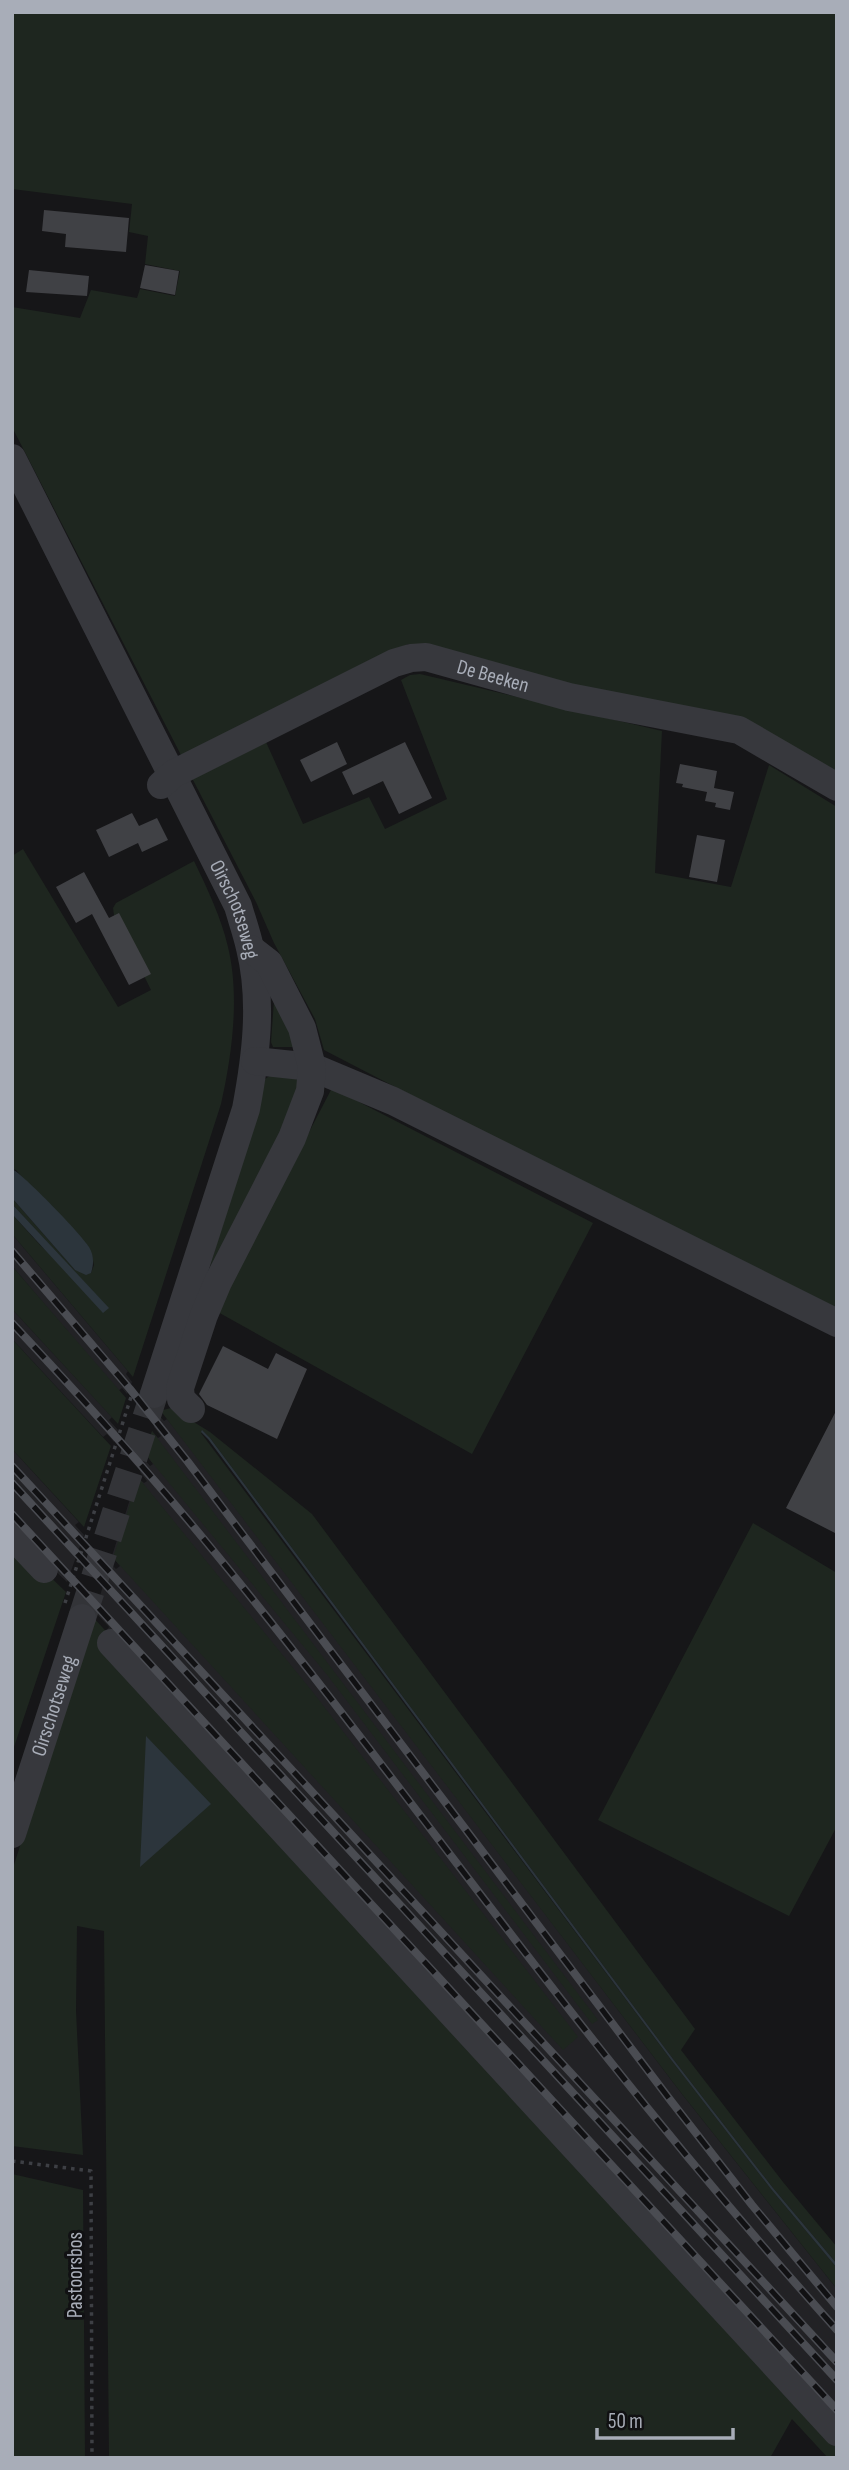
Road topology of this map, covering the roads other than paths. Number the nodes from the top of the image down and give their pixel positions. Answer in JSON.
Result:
{"nodes":[{"id":1,"x":12,"y":457,"type":"edge"},
{"id":2,"x":167,"y":780,"type":"junction"},
{"id":3,"x":837,"y":787,"type":"edge"},
{"id":4,"x":251,"y":950,"type":"junction"},
{"id":5,"x":255,"y":1061,"type":"junction"},
{"id":6,"x":312,"y":1067,"type":"junction"},
{"id":7,"x":837,"y":1324,"type":"edge"},
{"id":8,"x":144,"y":1392,"type":"tunnel mouth"},
{"id":9,"x":191,"y":1409,"type":"dead end"},
{"id":10,"x":12,"y":1535,"type":"edge"},
{"id":11,"x":44,"y":1569,"type":"dead end"},
{"id":12,"x":73,"y":1611,"type":"tunnel mouth"},
{"id":13,"x":111,"y":1643,"type":"dead end"},
{"id":14,"x":12,"y":1834,"type":"edge"},
{"id":15,"x":837,"y":2432,"type":"edge"}],
"edges":[{"from":1,"to":2,"type":"street","name":"Oirschotseweg"},
{"from":2,"to":3,"type":"street","name":"De Beeken"},
{"from":2,"to":4,"type":"street","name":"Oirschotseweg"},
{"from":4,"to":5,"type":"street","name":"Oirschotseweg"},
{"from":4,"to":6,"type":"street"},
{"from":5,"to":6,"type":"street"},
{"from":5,"to":8,"type":"street","name":"Oirschotseweg"},
{"from":6,"to":7,"type":"street"},
{"from":6,"to":9,"type":"street"},
{"from":10,"to":11,"type":"street"},
{"from":12,"to":14,"type":"street","name":"Oirschotseweg"},
{"from":13,"to":15,"type":"street"}]}
